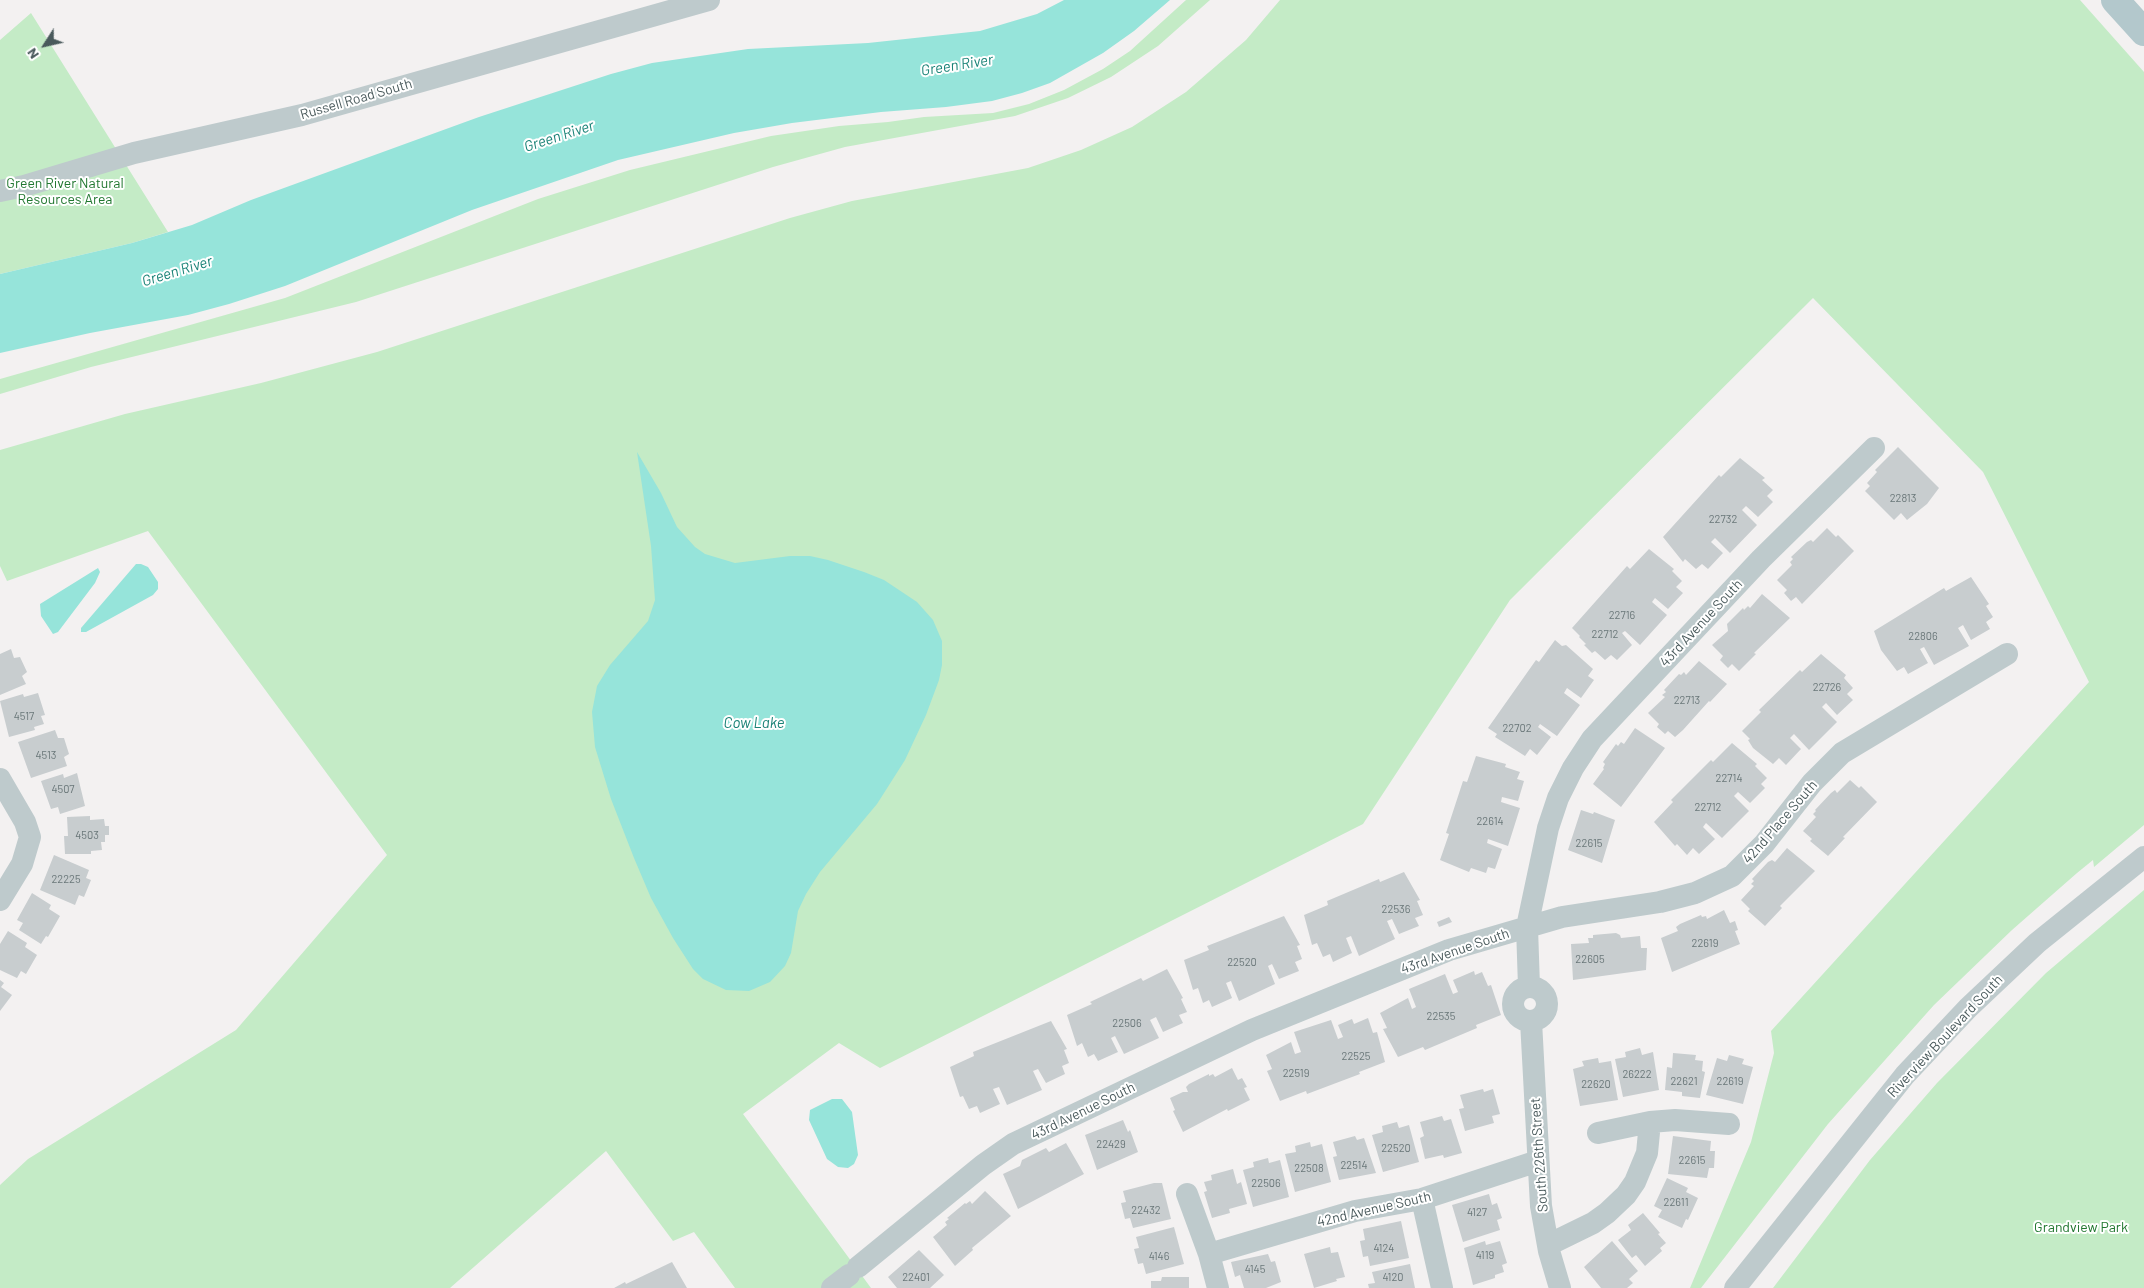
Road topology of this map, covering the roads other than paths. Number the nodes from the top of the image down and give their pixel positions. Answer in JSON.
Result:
{"nodes":[{"id":1,"x":709,"y":0,"type":"edge"},
{"id":2,"x":2115,"y":0,"type":"edge"},
{"id":3,"x":2144,"y":32,"type":"edge"},
{"id":4,"x":0,"y":191,"type":"edge"},
{"id":5,"x":1874,"y":448,"type":"dead end"},
{"id":6,"x":2007,"y":654,"type":"dead end"},
{"id":7,"x":0,"y":779,"type":"edge"},
{"id":8,"x":2144,"y":857,"type":"edge"},
{"id":9,"x":0,"y":900,"type":"edge"},
{"id":10,"x":1527,"y":927,"type":"junction"},
{"id":11,"x":1650,"y":1122,"type":"junction"},
{"id":12,"x":1729,"y":1124,"type":"dead end"},
{"id":13,"x":1598,"y":1133,"type":"dead end"},
{"id":14,"x":1538,"y":1161,"type":"junction"},
{"id":15,"x":1187,"y":1194,"type":"dead end"},
{"id":16,"x":1422,"y":1199,"type":"junction"},
{"id":17,"x":1548,"y":1244,"type":"junction"},
{"id":18,"x":1209,"y":1254,"type":"junction"},
{"id":19,"x":846,"y":1277,"type":"edge"},
{"id":20,"x":1218,"y":1288,"type":"edge"},
{"id":21,"x":1442,"y":1288,"type":"edge"},
{"id":22,"x":1560,"y":1288,"type":"edge"},
{"id":23,"x":1735,"y":1288,"type":"edge"}],
"edges":[{"from":1,"to":4,"type":"street","name":"Russell Road South"},
{"from":2,"to":3,"type":"main road"},
{"from":5,"to":10,"type":"street","name":"43rd Avenue South"},
{"from":6,"to":10,"type":"street","name":"42nd Place South"},
{"from":7,"to":9,"type":"street"},
{"from":8,"to":23,"type":"street","name":"Riverview Boulevard South"},
{"from":10,"to":14,"type":"street","name":"South 226th Street"},
{"from":10,"to":19,"type":"street","name":"43rd Avenue South"},
{"from":11,"to":12,"type":"street"},
{"from":11,"to":13,"type":"street"},
{"from":11,"to":17,"type":"street"},
{"from":14,"to":16,"type":"street","name":"42nd Avenue South"},
{"from":14,"to":17,"type":"street","name":"South 226th Street"},
{"from":15,"to":18,"type":"street"},
{"from":16,"to":18,"type":"street","name":"42nd Avenue South"},
{"from":16,"to":21,"type":"street"},
{"from":17,"to":22,"type":"street","name":"South 226th Street"},
{"from":18,"to":20,"type":"street"}]}
